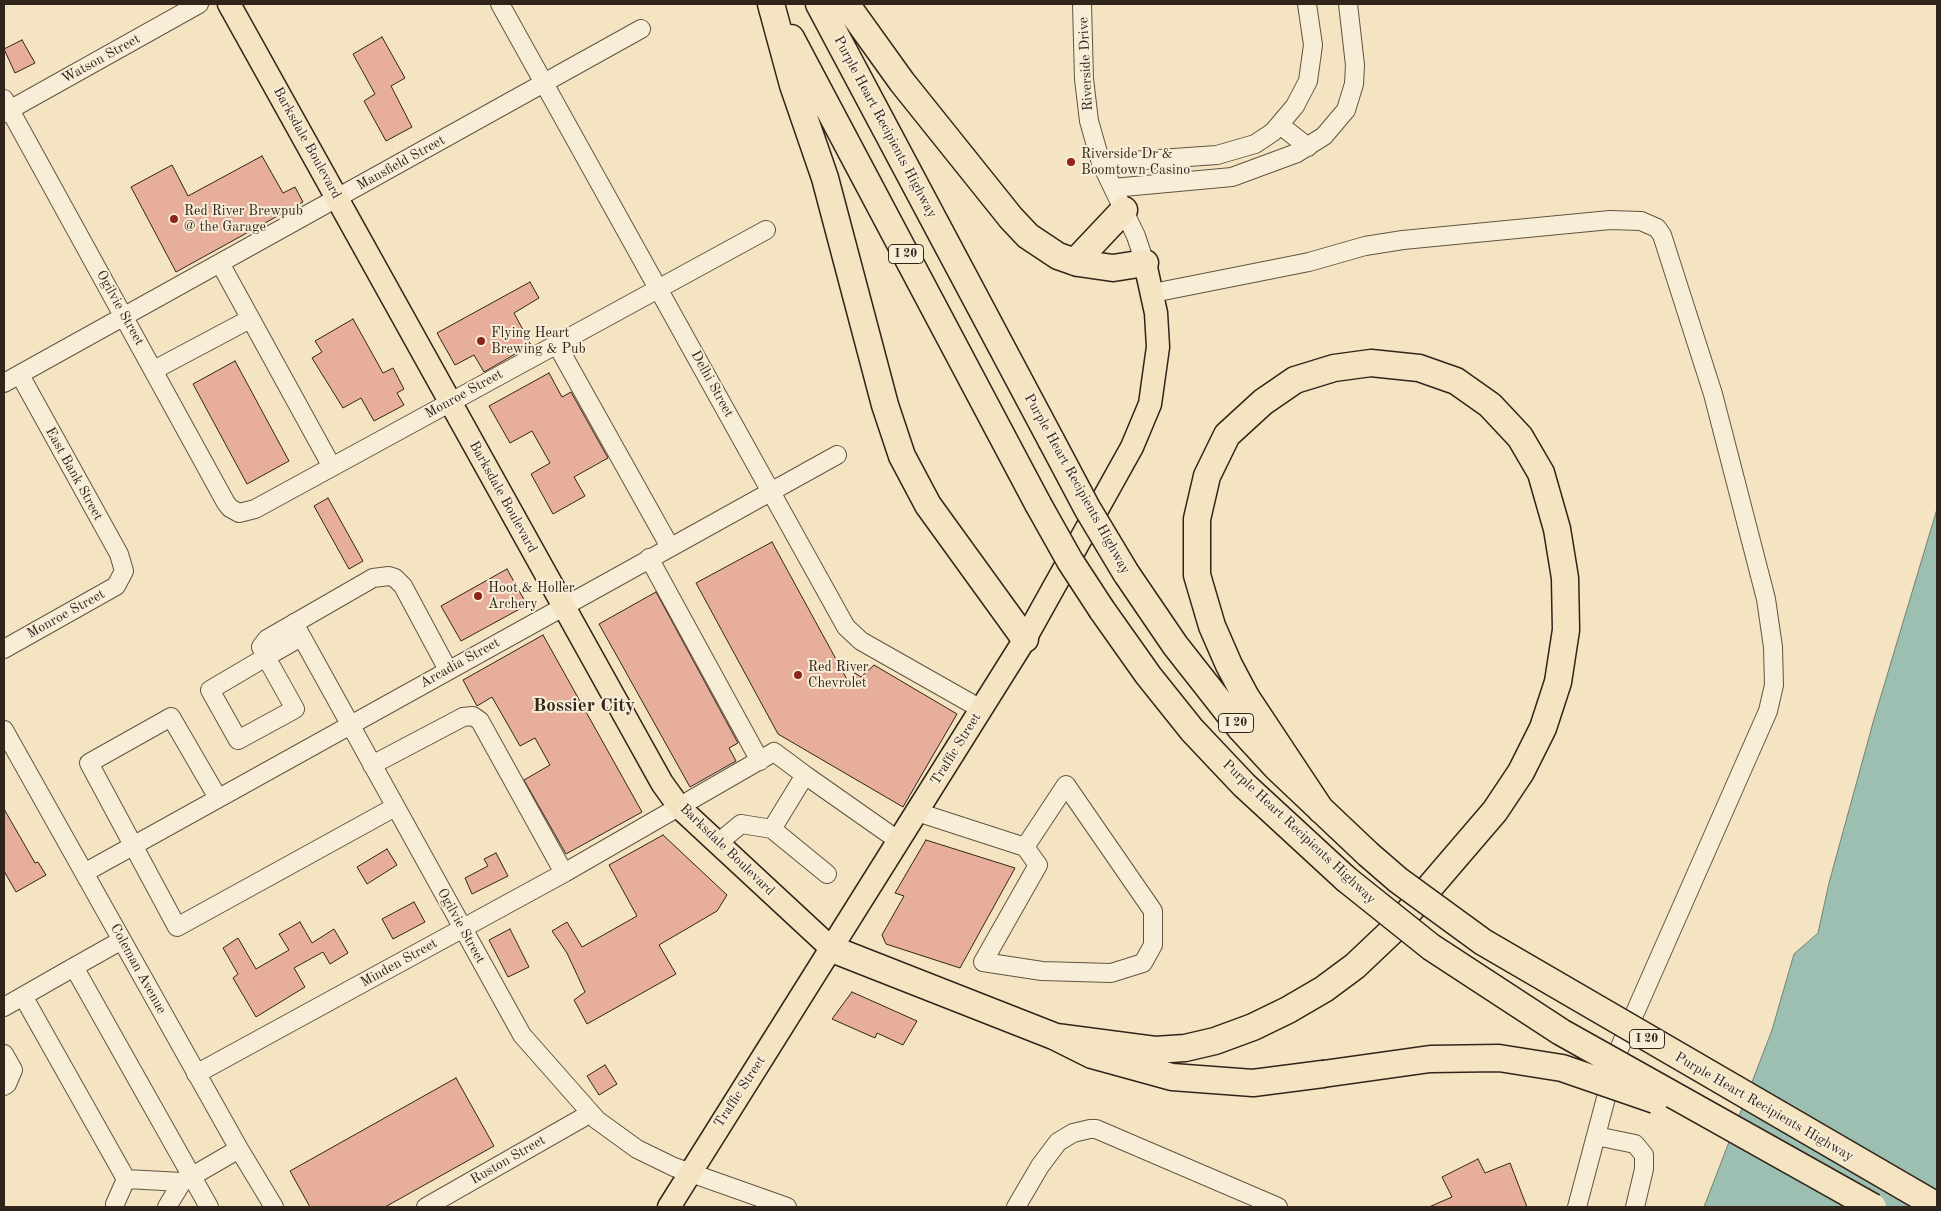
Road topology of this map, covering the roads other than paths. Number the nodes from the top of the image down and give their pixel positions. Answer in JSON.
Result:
{"nodes":[{"id":1,"x":199,"y":4,"type":"edge"},
{"id":2,"x":229,"y":4,"type":"edge"},
{"id":3,"x":500,"y":4,"type":"edge"},
{"id":4,"x":772,"y":4,"type":"edge"},
{"id":5,"x":819,"y":4,"type":"edge"},
{"id":6,"x":846,"y":4,"type":"edge"},
{"id":7,"x":1082,"y":4,"type":"edge"},
{"id":8,"x":1307,"y":4,"type":"edge"},
{"id":9,"x":1348,"y":4,"type":"edge"},
{"id":10,"x":179,"y":9,"type":"edge"},
{"id":11,"x":641,"y":29,"type":"dead end"},
{"id":12,"x":545,"y":83,"type":"junction"},
{"id":13,"x":6,"y":107,"type":"edge"},
{"id":14,"x":1280,"y":125,"type":"junction"},
{"id":15,"x":1308,"y":147,"type":"junction"},
{"id":16,"x":1102,"y":163,"type":"junction"},
{"id":17,"x":338,"y":198,"type":"junction"},
{"id":18,"x":1118,"y":199,"type":"junction"},
{"id":19,"x":766,"y":230,"type":"dead end"},
{"id":20,"x":1075,"y":262,"type":"junction"},
{"id":21,"x":220,"y":263,"type":"junction"},
{"id":22,"x":1145,"y":263,"type":"junction"},
{"id":23,"x":658,"y":287,"type":"junction"},
{"id":24,"x":1153,"y":293,"type":"junction"},
{"id":25,"x":124,"y":316,"type":"junction"},
{"id":26,"x":250,"y":319,"type":"junction"},
{"id":27,"x":556,"y":343,"type":"junction"},
{"id":28,"x":154,"y":370,"type":"junction"},
{"id":29,"x":20,"y":375,"type":"junction"},
{"id":30,"x":4,"y":384,"type":"edge"},
{"id":31,"x":450,"y":402,"type":"junction"},
{"id":32,"x":837,"y":455,"type":"dead end"},
{"id":33,"x":332,"y":466,"type":"junction"},
{"id":34,"x":770,"y":491,"type":"junction"},
{"id":35,"x":240,"y":513,"type":"joint"},
{"id":36,"x":670,"y":546,"type":"junction"},
{"id":37,"x":649,"y":558,"type":"junction"},
{"id":38,"x":124,"y":574,"type":"joint"},
{"id":39,"x":563,"y":605,"type":"junction"},
{"id":40,"x":297,"y":630,"type":"junction"},
{"id":41,"x":1025,"y":639,"type":"junction"},
{"id":42,"x":4,"y":649,"type":"edge"},
{"id":43,"x":266,"y":658,"type":"junction"},
{"id":44,"x":448,"y":670,"type":"junction"},
{"id":45,"x":980,"y":709,"type":"junction"},
{"id":46,"x":350,"y":725,"type":"junction"},
{"id":47,"x":4,"y":730,"type":"edge"},
{"id":48,"x":760,"y":760,"type":"junction"},
{"id":49,"x":372,"y":765,"type":"junction"},
{"id":50,"x":805,"y":776,"type":"junction"},
{"id":51,"x":218,"y":798,"type":"junction"},
{"id":52,"x":395,"y":807,"type":"junction"},
{"id":53,"x":680,"y":808,"type":"junction"},
{"id":54,"x":1320,"y":810,"type":"junction"},
{"id":55,"x":918,"y":812,"type":"junction"},
{"id":56,"x":772,"y":829,"type":"junction"},
{"id":57,"x":899,"y":841,"type":"junction"},
{"id":58,"x":718,"y":843,"type":"junction"},
{"id":59,"x":132,"y":846,"type":"junction"},
{"id":60,"x":1025,"y":847,"type":"junction"},
{"id":61,"x":84,"y":873,"type":"junction"},
{"id":62,"x":564,"y":873,"type":"junction"},
{"id":63,"x":827,"y":874,"type":"dead end"},
{"id":64,"x":462,"y":929,"type":"junction"},
{"id":65,"x":122,"y":940,"type":"junction"},
{"id":66,"x":832,"y":949,"type":"junction"},
{"id":67,"x":74,"y":967,"type":"junction"},
{"id":68,"x":24,"y":996,"type":"junction"},
{"id":69,"x":4,"y":1007,"type":"edge"},
{"id":70,"x":1056,"y":1037,"type":"junction"},
{"id":71,"x":4,"y":1054,"type":"edge"},
{"id":72,"x":196,"y":1074,"type":"junction"},
{"id":73,"x":4,"y":1086,"type":"edge"},
{"id":74,"x":591,"y":1113,"type":"junction"},
{"id":75,"x":1596,"y":1136,"type":"junction"},
{"id":76,"x":1748,"y":1138,"type":"junction"},
{"id":77,"x":239,"y":1149,"type":"junction"},
{"id":78,"x":690,"y":1172,"type":"junction"},
{"id":79,"x":126,"y":1179,"type":"junction"},
{"id":80,"x":187,"y":1179,"type":"junction"},
{"id":81,"x":115,"y":1204,"type":"dead end"},
{"id":82,"x":1937,"y":1206,"type":"edge"},
{"id":83,"x":167,"y":1207,"type":"edge"},
{"id":84,"x":209,"y":1207,"type":"edge"},
{"id":85,"x":274,"y":1207,"type":"edge"},
{"id":86,"x":426,"y":1207,"type":"edge"},
{"id":87,"x":669,"y":1207,"type":"edge"},
{"id":88,"x":787,"y":1207,"type":"edge"},
{"id":89,"x":1016,"y":1207,"type":"edge"},
{"id":90,"x":1278,"y":1207,"type":"edge"},
{"id":91,"x":1578,"y":1207,"type":"edge"},
{"id":92,"x":1635,"y":1207,"type":"edge"},
{"id":93,"x":1872,"y":1207,"type":"edge"}],
"edges":[{"from":1,"to":10,"type":"street","name":"Watson Street"},
{"from":2,"to":17,"type":"main road","name":"Barksdale Boulevard"},
{"from":3,"to":12,"type":"street","name":"Delhi Street"},
{"from":4,"to":41,"type":"highway"},
{"from":4,"to":76,"type":"highway","name":"Purple Heart Recipients Highway","number":"I 20","bridge":true},
{"from":5,"to":54,"type":"highway","name":"Purple Heart Recipients Highway","number":"I 20","bridge":true},
{"from":6,"to":20,"type":"highway"},
{"from":7,"to":16,"type":"street","name":"Riverside Drive"},
{"from":8,"to":14,"type":"street"},
{"from":9,"to":15,"type":"street"},
{"from":10,"to":13,"type":"street","name":"Watson Street"},
{"from":11,"to":12,"type":"street","name":"Mansfield Street"},
{"from":12,"to":17,"type":"street","name":"Mansfield Street"},
{"from":12,"to":23,"type":"street","name":"Delhi Street"},
{"from":13,"to":25,"type":"street","name":"Ogilvie Street"},
{"from":14,"to":15,"type":"street"},
{"from":14,"to":16,"type":"street"},
{"from":15,"to":18,"type":"street"},
{"from":16,"to":18,"type":"street","name":"Riverside Drive"},
{"from":17,"to":21,"type":"street","name":"Mansfield Street"},
{"from":17,"to":31,"type":"main road","name":"Barksdale Boulevard"},
{"from":18,"to":20,"type":"highway"},
{"from":18,"to":22,"type":"street","name":"Riverside Drive"},
{"from":19,"to":23,"type":"street","name":"Monroe Street"},
{"from":20,"to":22,"type":"highway"},
{"from":21,"to":25,"type":"street","name":"Mansfield Street"},
{"from":21,"to":26,"type":"street"},
{"from":22,"to":24,"type":"main road","name":"Traffic Street"},
{"from":23,"to":27,"type":"street","name":"Monroe Street"},
{"from":23,"to":34,"type":"street","name":"Delhi Street"},
{"from":24,"to":41,"type":"main road","name":"Traffic Street"},
{"from":24,"to":75,"type":"street"},
{"from":25,"to":28,"type":"street","name":"Ogilvie Street"},
{"from":25,"to":29,"type":"street","name":"Mansfield Street"},
{"from":26,"to":28,"type":"street"},
{"from":26,"to":33,"type":"street"},
{"from":27,"to":31,"type":"street","name":"Monroe Street"},
{"from":27,"to":36,"type":"street"},
{"from":28,"to":35,"type":"street","name":"Ogilvie Street"},
{"from":29,"to":30,"type":"street","name":"Mansfield Street"},
{"from":29,"to":38,"type":"street","name":"East Bank Street"},
{"from":31,"to":33,"type":"street","name":"Monroe Street"},
{"from":31,"to":39,"type":"main road","name":"Barksdale Boulevard"},
{"from":32,"to":34,"type":"street","name":"Arcadia Street"},
{"from":33,"to":35,"type":"street","name":"Monroe Street"},
{"from":34,"to":36,"type":"street","name":"Arcadia Street"},
{"from":34,"to":45,"type":"street","name":"Delhi Street"},
{"from":36,"to":37,"type":"street","name":"Arcadia Street"},
{"from":37,"to":39,"type":"street","name":"Arcadia Street"},
{"from":37,"to":48,"type":"street"},
{"from":38,"to":42,"type":"street","name":"Monroe Street"},
{"from":39,"to":44,"type":"street","name":"Arcadia Street"},
{"from":39,"to":53,"type":"main road","name":"Barksdale Boulevard"},
{"from":40,"to":43,"type":"street"},
{"from":40,"to":44,"type":"street"},
{"from":40,"to":46,"type":"street","name":"Ogilvie Street"},
{"from":41,"to":45,"type":"main road","name":"Traffic Street"},
{"from":43,"to":43,"type":"street"},
{"from":44,"to":46,"type":"street","name":"Arcadia Street"},
{"from":45,"to":55,"type":"main road","name":"Traffic Street"},
{"from":46,"to":49,"type":"street","name":"Ogilvie Street"},
{"from":46,"to":51,"type":"street","name":"Arcadia Street"},
{"from":47,"to":61,"type":"street","name":"Coleman Avenue"},
{"from":48,"to":50,"type":"street"},
{"from":48,"to":53,"type":"street","name":"Minden Street"},
{"from":49,"to":52,"type":"street","name":"Ogilvie Street"},
{"from":49,"to":62,"type":"street"},
{"from":50,"to":56,"type":"street"},
{"from":50,"to":57,"type":"street"},
{"from":51,"to":59,"type":"street","name":"Arcadia Street"},
{"from":51,"to":59,"type":"street"},
{"from":52,"to":59,"type":"street"},
{"from":52,"to":64,"type":"street","name":"Ogilvie Street"},
{"from":53,"to":58,"type":"main road","name":"Barksdale Boulevard"},
{"from":53,"to":62,"type":"street","name":"Minden Street"},
{"from":54,"to":70,"type":"highway"},
{"from":54,"to":82,"type":"highway","name":"Purple Heart Recipients Highway","number":"I 20","bridge":true},
{"from":55,"to":57,"type":"main road","name":"Traffic Street"},
{"from":55,"to":60,"type":"street"},
{"from":56,"to":58,"type":"street"},
{"from":56,"to":63,"type":"street"},
{"from":57,"to":66,"type":"main road","name":"Traffic Street"},
{"from":58,"to":66,"type":"main road","name":"Barksdale Boulevard"},
{"from":59,"to":61,"type":"street","name":"Arcadia Street"},
{"from":60,"to":60,"type":"street"},
{"from":61,"to":65,"type":"street","name":"Coleman Avenue"},
{"from":62,"to":64,"type":"street","name":"Minden Street"},
{"from":64,"to":72,"type":"street","name":"Minden Street"},
{"from":64,"to":74,"type":"street","name":"Ogilvie Street"},
{"from":65,"to":67,"type":"street"},
{"from":65,"to":72,"type":"street","name":"Coleman Avenue"},
{"from":66,"to":70,"type":"highway"},
{"from":66,"to":78,"type":"main road","name":"Traffic Street"},
{"from":67,"to":68,"type":"street"},
{"from":67,"to":80,"type":"street"},
{"from":68,"to":69,"type":"street"},
{"from":68,"to":79,"type":"street"},
{"from":70,"to":76,"type":"highway","bridge":true},
{"from":71,"to":73,"type":"street"},
{"from":72,"to":77,"type":"street","name":"Coleman Avenue"},
{"from":74,"to":78,"type":"street","name":"Ogilvie Street"},
{"from":74,"to":86,"type":"street","name":"Ruston Street"},
{"from":75,"to":91,"type":"street"},
{"from":75,"to":92,"type":"street"},
{"from":76,"to":93,"type":"highway","name":"Purple Heart Recipients Highway","number":"I 20","bridge":true},
{"from":77,"to":80,"type":"street"},
{"from":77,"to":85,"type":"street","name":"Coleman Avenue"},
{"from":78,"to":87,"type":"main road","name":"Traffic Street"},
{"from":78,"to":88,"type":"street","name":"Ogilvie Street"},
{"from":79,"to":80,"type":"street"},
{"from":79,"to":81,"type":"street"},
{"from":80,"to":83,"type":"street"},
{"from":80,"to":84,"type":"street"},
{"from":89,"to":90,"type":"street"}]}
